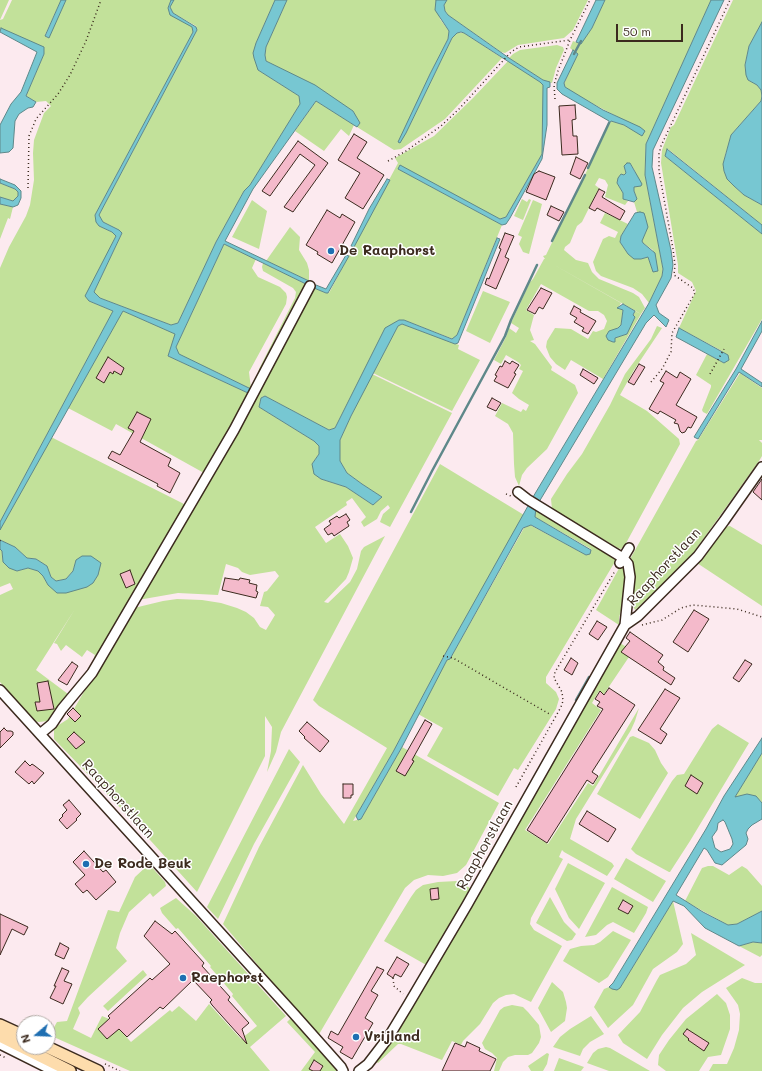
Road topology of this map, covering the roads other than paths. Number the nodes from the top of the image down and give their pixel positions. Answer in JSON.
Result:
{"nodes":[{"id":1,"x":310,"y":286,"type":"dead end"},
{"id":2,"x":762,"y":467,"type":"edge"},
{"id":3,"x":518,"y":492,"type":"dead end"},
{"id":4,"x":629,"y":548,"type":"dead end"},
{"id":5,"x":622,"y":560,"type":"junction"},
{"id":6,"x":625,"y":625,"type":"junction"},
{"id":7,"x":0,"y":690,"type":"edge"},
{"id":8,"x":40,"y":734,"type":"junction"},
{"id":9,"x":0,"y":1025,"type":"edge"},
{"id":10,"x":16,"y":1032,"type":"edge"},
{"id":11,"x":0,"y":1036,"type":"edge"},
{"id":12,"x":0,"y":1044,"type":"edge"},
{"id":13,"x":56,"y":1051,"type":"edge"},
{"id":14,"x":54,"y":1071,"type":"edge"},
{"id":15,"x":70,"y":1071,"type":"edge"},
{"id":16,"x":98,"y":1071,"type":"edge"},
{"id":17,"x":342,"y":1071,"type":"edge"},
{"id":18,"x":359,"y":1071,"type":"edge"}],
"edges":[{"from":1,"to":8,"type":"street"},
{"from":2,"to":6,"type":"street","name":"Raaphorstlaan"},
{"from":3,"to":5,"type":"street"},
{"from":4,"to":5,"type":"street"},
{"from":5,"to":6,"type":"street","name":"Raaphorstlaan"},
{"from":6,"to":18,"type":"street","name":"Raaphorstlaan"},
{"from":7,"to":8,"type":"street","name":"Raaphorstlaan"},
{"from":8,"to":17,"type":"street","name":"Raaphorstlaan"},
{"from":9,"to":10,"type":"main road"},
{"from":11,"to":15,"type":"main road"},
{"from":12,"to":14,"type":"street"},
{"from":13,"to":16,"type":"main road"}]}
